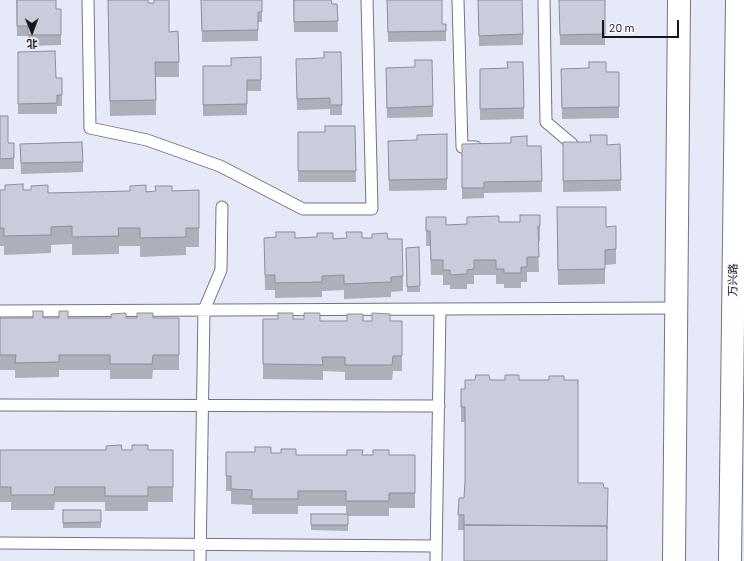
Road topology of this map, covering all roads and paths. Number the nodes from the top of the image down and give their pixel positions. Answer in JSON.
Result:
{"nodes":[{"id":1,"x":88,"y":0,"type":"edge"},
{"id":2,"x":367,"y":0,"type":"edge"},
{"id":3,"x":458,"y":0,"type":"edge"},
{"id":4,"x":544,"y":0,"type":"edge"},
{"id":5,"x":679,"y":0,"type":"edge"},
{"id":6,"x":737,"y":0,"type":"edge"},
{"id":7,"x":572,"y":144,"type":"edge"},
{"id":8,"x":490,"y":146,"type":"edge"},
{"id":9,"x":222,"y":207,"type":"dead end"},
{"id":10,"x":676,"y":308,"type":"junction"},
{"id":11,"x":440,"y":309,"type":"junction"},
{"id":12,"x":204,"y":310,"type":"junction"},
{"id":13,"x":0,"y":311,"type":"edge"},
{"id":14,"x":0,"y":405,"type":"edge"},
{"id":15,"x":438,"y":406,"type":"junction"},
{"id":16,"x":202,"y":407,"type":"junction"},
{"id":17,"x":0,"y":543,"type":"edge"},
{"id":18,"x":200,"y":544,"type":"junction"},
{"id":19,"x":436,"y":546,"type":"junction"},
{"id":20,"x":200,"y":561,"type":"edge"},
{"id":21,"x":436,"y":561,"type":"edge"},
{"id":22,"x":674,"y":561,"type":"edge"},
{"id":23,"x":730,"y":561,"type":"edge"}],
"edges":[{"from":1,"to":2,"type":"lane"},
{"from":3,"to":8,"type":"lane"},
{"from":4,"to":7,"type":"lane"},
{"from":5,"to":10,"type":"main road"},
{"from":6,"to":23,"type":"main road","name":"万兴路"},
{"from":9,"to":12,"type":"lane"},
{"from":10,"to":11,"type":"lane"},
{"from":10,"to":22,"type":"main road"},
{"from":11,"to":12,"type":"lane"},
{"from":11,"to":15,"type":"lane"},
{"from":12,"to":13,"type":"lane"},
{"from":12,"to":16,"type":"lane"},
{"from":14,"to":16,"type":"lane"},
{"from":15,"to":16,"type":"lane"},
{"from":15,"to":19,"type":"lane"},
{"from":16,"to":18,"type":"lane"},
{"from":17,"to":18,"type":"lane"},
{"from":18,"to":19,"type":"lane"},
{"from":18,"to":20,"type":"lane"},
{"from":19,"to":21,"type":"lane"}]}
